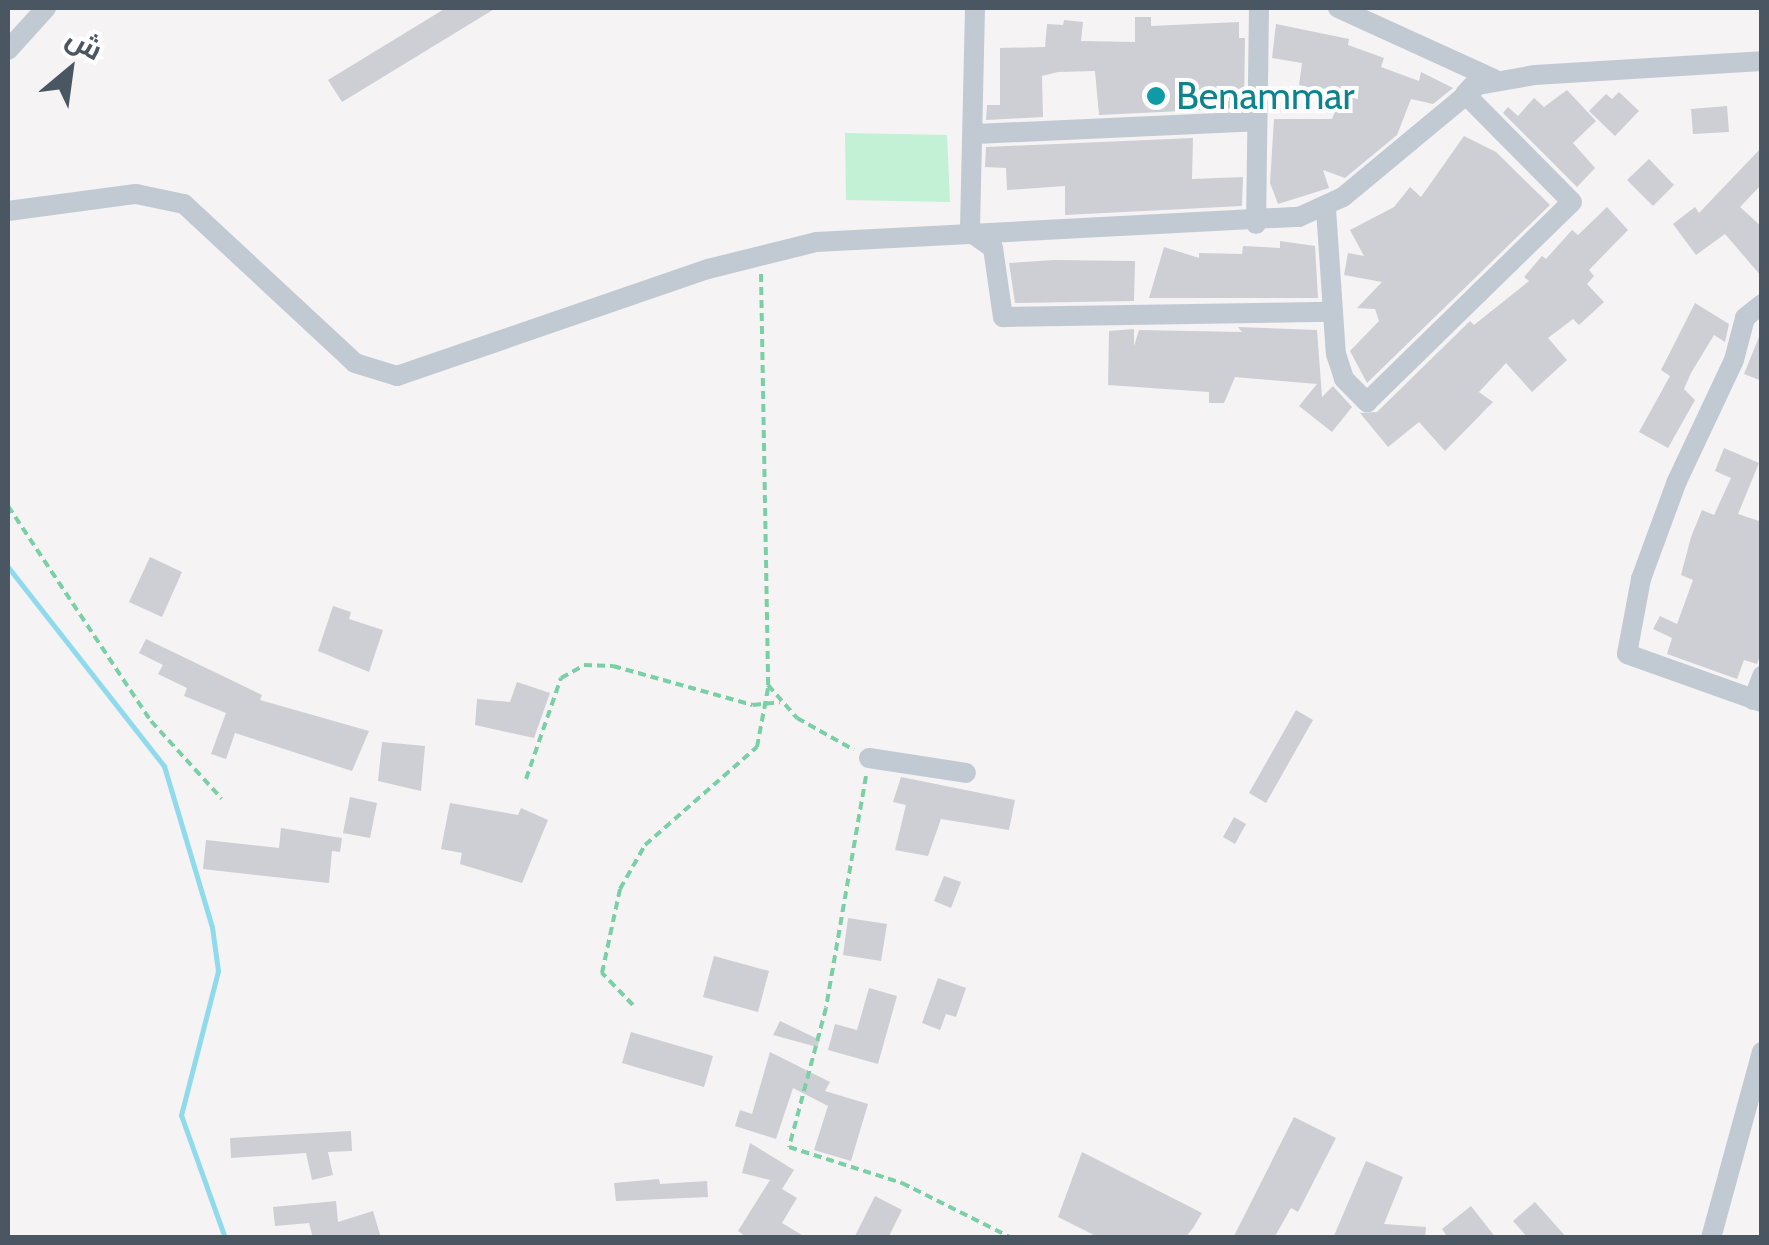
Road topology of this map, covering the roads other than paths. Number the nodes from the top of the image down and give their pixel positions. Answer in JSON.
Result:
{"nodes":[{"id":1,"x":46,"y":8,"type":"edge"},
{"id":2,"x":975,"y":8,"type":"edge"},
{"id":3,"x":1259,"y":8,"type":"edge"},
{"id":4,"x":1338,"y":8,"type":"edge"},
{"id":5,"x":8,"y":50,"type":"edge"},
{"id":6,"x":1762,"y":62,"type":"edge"},
{"id":7,"x":1480,"y":76,"type":"junction"},
{"id":8,"x":1502,"y":81,"type":"junction"},
{"id":9,"x":1465,"y":94,"type":"junction"},
{"id":10,"x":1258,"y":121,"type":"junction"},
{"id":11,"x":976,"y":134,"type":"junction"},
{"id":12,"x":1326,"y":209,"type":"junction"},
{"id":13,"x":8,"y":211,"type":"edge"},
{"id":14,"x":1256,"y":224,"type":"junction"},
{"id":15,"x":970,"y":232,"type":"junction"},
{"id":16,"x":1762,"y":304,"type":"edge"},
{"id":17,"x":1332,"y":312,"type":"junction"},
{"id":18,"x":1762,"y":676,"type":"edge"},
{"id":19,"x":1757,"y":701,"type":"edge"},
{"id":20,"x":869,"y":758,"type":"road end"},
{"id":21,"x":966,"y":773,"type":"dead end"},
{"id":22,"x":1762,"y":1052,"type":"edge"},
{"id":23,"x":1711,"y":1238,"type":"edge"}],
"edges":[{"from":1,"to":5,"type":"street"},
{"from":2,"to":11,"type":"street"},
{"from":3,"to":10,"type":"street"},
{"from":4,"to":7,"type":"street"},
{"from":6,"to":8,"type":"street"},
{"from":7,"to":8,"type":"street"},
{"from":7,"to":9,"type":"street"},
{"from":8,"to":9,"type":"street"},
{"from":9,"to":12,"type":"street"},
{"from":9,"to":17,"type":"street"},
{"from":10,"to":11,"type":"street"},
{"from":10,"to":14,"type":"street"},
{"from":11,"to":15,"type":"street"},
{"from":12,"to":14,"type":"street"},
{"from":12,"to":17,"type":"street"},
{"from":13,"to":15,"type":"street"},
{"from":14,"to":15,"type":"street"},
{"from":15,"to":17,"type":"street"},
{"from":16,"to":19,"type":"street"},
{"from":18,"to":19,"type":"street"},
{"from":20,"to":21,"type":"street"},
{"from":22,"to":23,"type":"street"}]}
